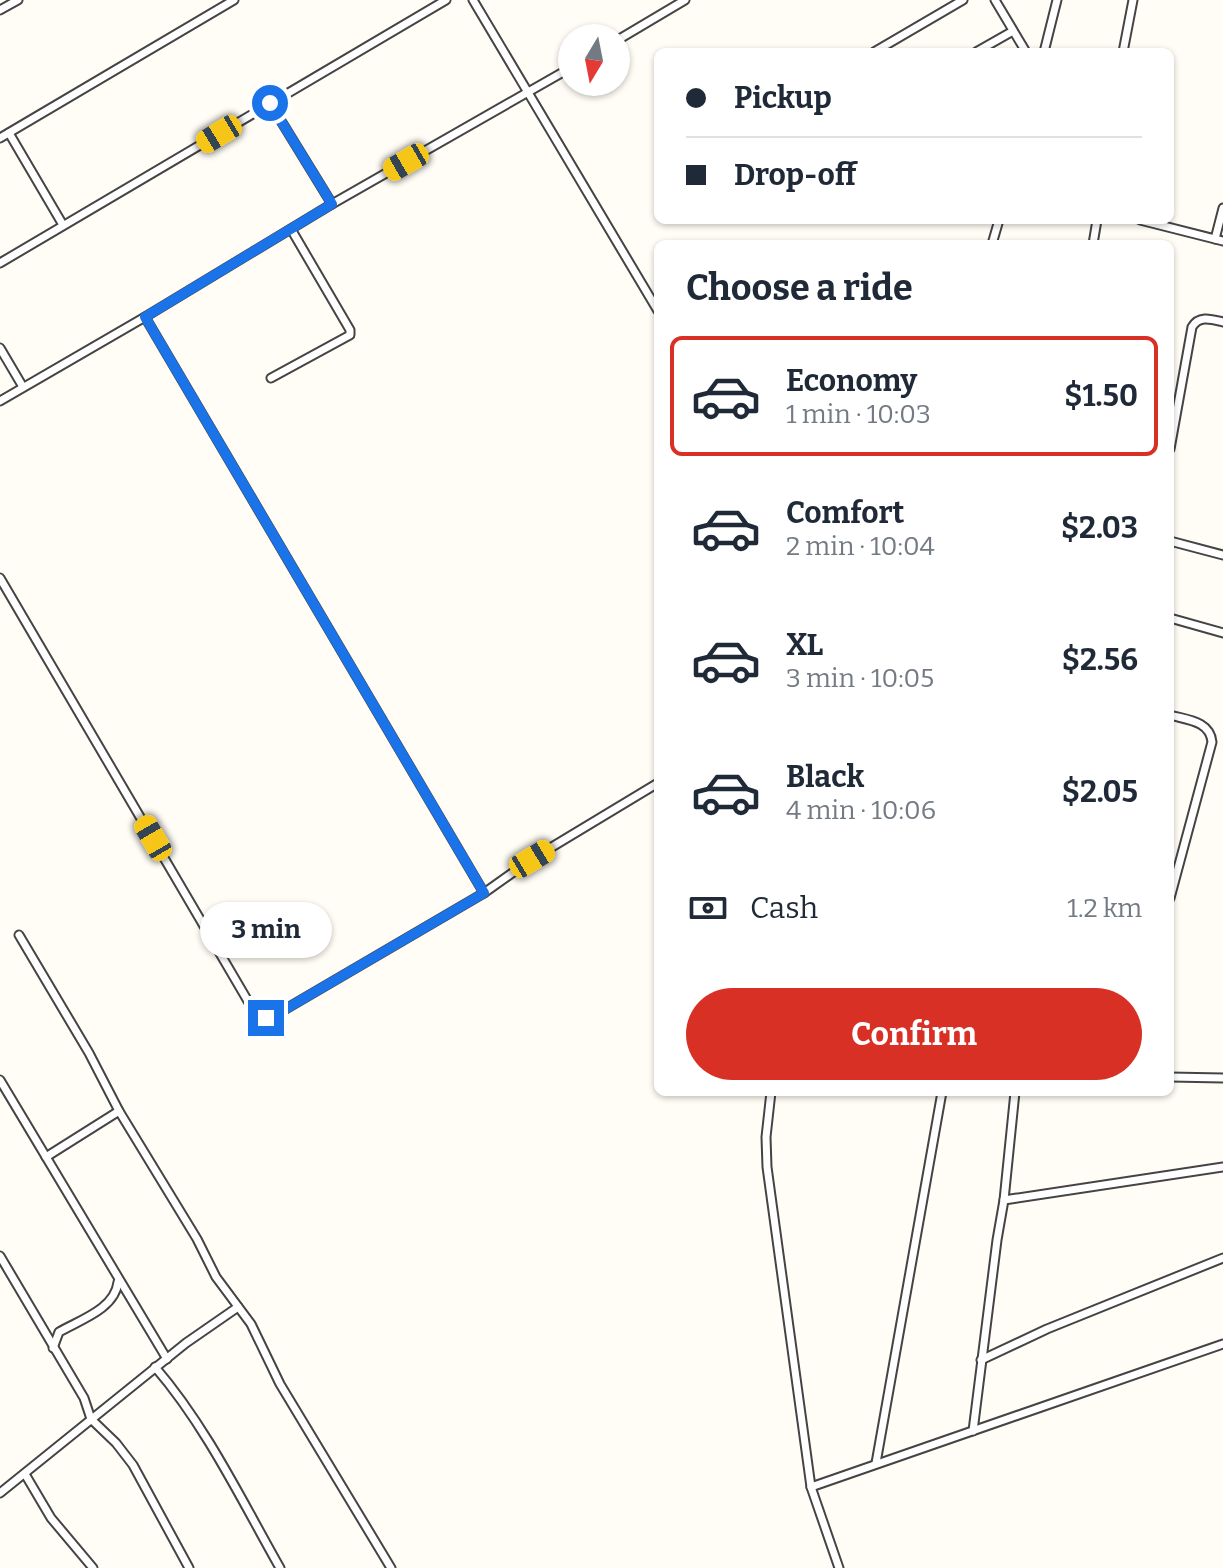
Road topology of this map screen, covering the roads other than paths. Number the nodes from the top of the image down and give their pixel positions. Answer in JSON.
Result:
{"nodes":[{"id":1,"x":18,"y":0,"type":"edge"},
{"id":2,"x":234,"y":0,"type":"edge"},
{"id":3,"x":446,"y":0,"type":"edge"},
{"id":4,"x":473,"y":0,"type":"edge"},
{"id":5,"x":685,"y":0,"type":"edge"},
{"id":6,"x":963,"y":0,"type":"edge"},
{"id":7,"x":995,"y":0,"type":"edge"},
{"id":8,"x":1057,"y":0,"type":"edge"},
{"id":9,"x":1133,"y":0,"type":"edge"},
{"id":10,"x":0,"y":10,"type":"edge"},
{"id":11,"x":1013,"y":31,"type":"junction"},
{"id":12,"x":630,"y":33,"type":"edge"},
{"id":13,"x":881,"y":48,"type":"edge"},
{"id":14,"x":983,"y":48,"type":"edge"},
{"id":15,"x":1024,"y":48,"type":"edge"},
{"id":16,"x":1045,"y":48,"type":"edge"},
{"id":17,"x":1124,"y":48,"type":"edge"},
{"id":18,"x":558,"y":75,"type":"edge"},
{"id":19,"x":529,"y":92,"type":"junction"},
{"id":20,"x":270,"y":103,"type":"junction"},
{"id":21,"x":9,"y":133,"type":"junction"},
{"id":22,"x":0,"y":138,"type":"edge"},
{"id":23,"x":332,"y":204,"type":"junction"},
{"id":24,"x":1223,"y":208,"type":"edge"},
{"id":25,"x":1156,"y":224,"type":"edge"},
{"id":26,"x":63,"y":225,"type":"junction"},
{"id":27,"x":291,"y":229,"type":"junction"},
{"id":28,"x":1219,"y":240,"type":"edge"},
{"id":29,"x":0,"y":263,"type":"edge"},
{"id":30,"x":654,"y":304,"type":"edge"},
{"id":31,"x":145,"y":317,"type":"junction"},
{"id":32,"x":1223,"y":322,"type":"edge"},
{"id":33,"x":0,"y":348,"type":"edge"},
{"id":34,"x":271,"y":378,"type":"dead end"},
{"id":35,"x":23,"y":387,"type":"junction"},
{"id":36,"x":0,"y":401,"type":"edge"},
{"id":37,"x":1174,"y":427,"type":"edge"},
{"id":38,"x":1174,"y":542,"type":"edge"},
{"id":39,"x":1223,"y":555,"type":"edge"},
{"id":40,"x":0,"y":578,"type":"edge"},
{"id":41,"x":1174,"y":619,"type":"edge"},
{"id":42,"x":1223,"y":633,"type":"edge"},
{"id":43,"x":1174,"y":716,"type":"edge"},
{"id":44,"x":654,"y":785,"type":"edge"},
{"id":45,"x":1174,"y":883,"type":"edge"},
{"id":46,"x":484,"y":893,"type":"junction"},
{"id":47,"x":19,"y":935,"type":"dead end"},
{"id":48,"x":1174,"y":1077,"type":"edge"},
{"id":49,"x":1223,"y":1078,"type":"edge"},
{"id":50,"x":0,"y":1080,"type":"edge"},
{"id":51,"x":771,"y":1096,"type":"edge"},
{"id":52,"x":941,"y":1096,"type":"edge"},
{"id":53,"x":1015,"y":1096,"type":"edge"},
{"id":54,"x":119,"y":1111,"type":"junction"},
{"id":55,"x":46,"y":1157,"type":"junction"},
{"id":56,"x":1223,"y":1167,"type":"edge"},
{"id":57,"x":1004,"y":1200,"type":"junction"},
{"id":58,"x":0,"y":1256,"type":"edge"},
{"id":59,"x":1223,"y":1258,"type":"edge"},
{"id":60,"x":9,"y":1271,"type":"junction"},
{"id":61,"x":0,"y":1277,"type":"edge"},
{"id":62,"x":118,"y":1280,"type":"junction"},
{"id":63,"x":238,"y":1307,"type":"junction"},
{"id":64,"x":1223,"y":1344,"type":"edge"},
{"id":65,"x":53,"y":1348,"type":"junction"},
{"id":66,"x":167,"y":1359,"type":"junction"},
{"id":67,"x":981,"y":1360,"type":"junction"},
{"id":68,"x":155,"y":1367,"type":"junction"},
{"id":69,"x":91,"y":1419,"type":"junction"},
{"id":70,"x":973,"y":1431,"type":"junction"},
{"id":71,"x":876,"y":1463,"type":"junction"},
{"id":72,"x":25,"y":1474,"type":"junction"},
{"id":73,"x":811,"y":1487,"type":"junction"},
{"id":74,"x":0,"y":1493,"type":"edge"},
{"id":75,"x":93,"y":1568,"type":"edge"},
{"id":76,"x":189,"y":1568,"type":"edge"},
{"id":77,"x":280,"y":1568,"type":"edge"},
{"id":78,"x":391,"y":1568,"type":"edge"},
{"id":79,"x":839,"y":1568,"type":"edge"}],
"edges":[{"from":1,"to":10,"type":"street"},
{"from":2,"to":21,"type":"street"},
{"from":3,"to":20,"type":"street"},
{"from":4,"to":19,"type":"street"},
{"from":5,"to":12,"type":"street"},
{"from":6,"to":13,"type":"street"},
{"from":7,"to":11,"type":"street"},
{"from":8,"to":16,"type":"street"},
{"from":9,"to":17,"type":"street"},
{"from":11,"to":14,"type":"street"},
{"from":11,"to":15,"type":"street"},
{"from":18,"to":19,"type":"street"},
{"from":19,"to":23,"type":"street"},
{"from":19,"to":30,"type":"street"},
{"from":20,"to":23,"type":"street"},
{"from":20,"to":26,"type":"street"},
{"from":21,"to":22,"type":"street"},
{"from":21,"to":26,"type":"street"},
{"from":23,"to":27,"type":"street"},
{"from":24,"to":28,"type":"street"},
{"from":25,"to":28,"type":"street"},
{"from":26,"to":29,"type":"street"},
{"from":27,"to":31,"type":"street"},
{"from":27,"to":34,"type":"street"},
{"from":31,"to":35,"type":"street"},
{"from":31,"to":46,"type":"street"},
{"from":32,"to":37,"type":"street"},
{"from":33,"to":35,"type":"street"},
{"from":35,"to":36,"type":"street"},
{"from":38,"to":39,"type":"street"},
{"from":40,"to":46,"type":"street"},
{"from":41,"to":42,"type":"street"},
{"from":43,"to":45,"type":"street"},
{"from":44,"to":46,"type":"street"},
{"from":47,"to":54,"type":"street"},
{"from":48,"to":49,"type":"street"},
{"from":50,"to":55,"type":"street"},
{"from":51,"to":73,"type":"street"},
{"from":52,"to":71,"type":"street"},
{"from":53,"to":57,"type":"street"},
{"from":54,"to":55,"type":"street"},
{"from":54,"to":63,"type":"street"},
{"from":55,"to":62,"type":"street"},
{"from":56,"to":57,"type":"street"},
{"from":57,"to":67,"type":"street"},
{"from":58,"to":60,"type":"street"},
{"from":59,"to":67,"type":"street"},
{"from":60,"to":61,"type":"street"},
{"from":60,"to":65,"type":"street"},
{"from":62,"to":65,"type":"street"},
{"from":62,"to":66,"type":"street"},
{"from":63,"to":66,"type":"street"},
{"from":63,"to":78,"type":"street"},
{"from":64,"to":70,"type":"street"},
{"from":65,"to":69,"type":"street"},
{"from":66,"to":68,"type":"street"},
{"from":67,"to":70,"type":"street"},
{"from":68,"to":69,"type":"street"},
{"from":68,"to":77,"type":"street"},
{"from":69,"to":72,"type":"street"},
{"from":69,"to":76,"type":"street"},
{"from":70,"to":71,"type":"street"},
{"from":71,"to":73,"type":"street"},
{"from":72,"to":74,"type":"street"},
{"from":72,"to":75,"type":"street"},
{"from":73,"to":79,"type":"street"}]}
